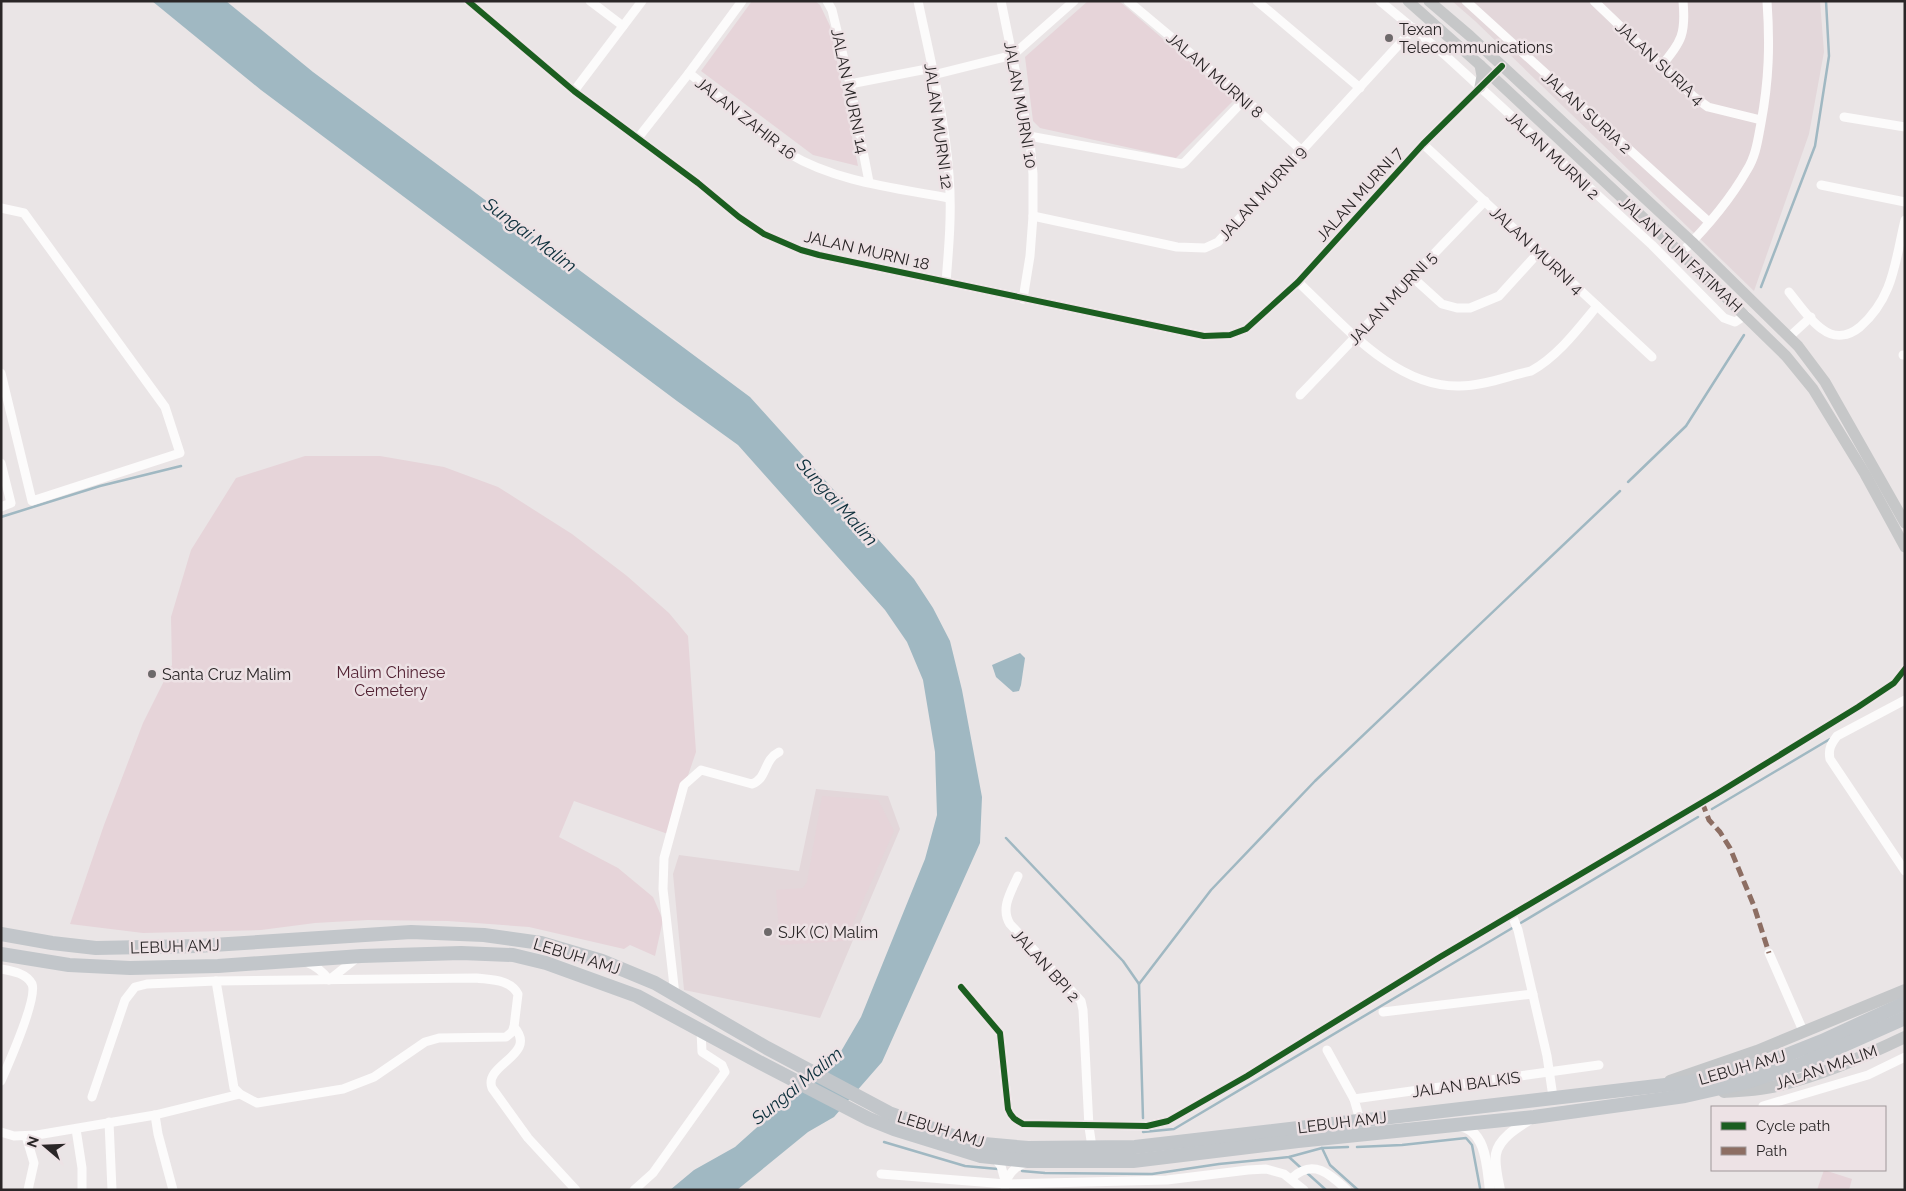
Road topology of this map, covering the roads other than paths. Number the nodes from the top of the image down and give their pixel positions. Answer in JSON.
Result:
{"nodes":[{"id":1,"x":468,"y":1,"type":"edge"},
{"id":2,"x":590,"y":1,"type":"edge"},
{"id":3,"x":642,"y":1,"type":"edge"},
{"id":4,"x":742,"y":1,"type":"edge"},
{"id":5,"x":827,"y":1,"type":"edge"},
{"id":6,"x":918,"y":1,"type":"edge"},
{"id":7,"x":1001,"y":1,"type":"edge"},
{"id":8,"x":1074,"y":1,"type":"edge"},
{"id":9,"x":1128,"y":1,"type":"edge"},
{"id":10,"x":1256,"y":1,"type":"edge"},
{"id":11,"x":1380,"y":1,"type":"edge"},
{"id":12,"x":1408,"y":1,"type":"edge"},
{"id":13,"x":1429,"y":1,"type":"edge"},
{"id":14,"x":1466,"y":1,"type":"edge"},
{"id":15,"x":1594,"y":1,"type":"edge"},
{"id":16,"x":1684,"y":1,"type":"edge"},
{"id":17,"x":1767,"y":1,"type":"edge"},
{"id":18,"x":623,"y":26,"type":"junction"},
{"id":19,"x":1414,"y":28,"type":"junction"},
{"id":20,"x":1013,"y":56,"type":"junction"},
{"id":21,"x":1480,"y":65,"type":"junction"},
{"id":22,"x":1502,"y":66,"type":"junction"},
{"id":23,"x":1661,"y":66,"type":"junction"},
{"id":24,"x":932,"y":72,"type":"junction"},
{"id":25,"x":689,"y":74,"type":"junction"},
{"id":26,"x":1492,"y":76,"type":"junction"},
{"id":27,"x":850,"y":84,"type":"junction"},
{"id":28,"x":1480,"y":87,"type":"junction"},
{"id":29,"x":1360,"y":88,"type":"junction"},
{"id":30,"x":574,"y":90,"type":"junction"},
{"id":31,"x":1245,"y":99,"type":"junction"},
{"id":32,"x":1844,"y":117,"type":"dead end"},
{"id":33,"x":1761,"y":120,"type":"junction"},
{"id":34,"x":1905,"y":127,"type":"edge"},
{"id":35,"x":1029,"y":136,"type":"junction"},
{"id":36,"x":638,"y":138,"type":"junction"},
{"id":37,"x":1423,"y":144,"type":"junction"},
{"id":38,"x":1301,"y":150,"type":"junction"},
{"id":39,"x":869,"y":182,"type":"junction"},
{"id":40,"x":1820,"y":185,"type":"dead end"},
{"id":41,"x":949,"y":198,"type":"junction"},
{"id":42,"x":1485,"y":201,"type":"junction"},
{"id":43,"x":1905,"y":202,"type":"edge"},
{"id":44,"x":1,"y":208,"type":"edge"},
{"id":45,"x":1033,"y":216,"type":"junction"},
{"id":46,"x":1905,"y":220,"type":"edge"},
{"id":47,"x":1709,"y":222,"type":"junction"},
{"id":48,"x":1692,"y":242,"type":"junction"},
{"id":49,"x":1539,"y":252,"type":"junction"},
{"id":50,"x":1681,"y":253,"type":"junction"},
{"id":51,"x":1411,"y":276,"type":"junction"},
{"id":52,"x":946,"y":282,"type":"junction"},
{"id":53,"x":1298,"y":282,"type":"junction"},
{"id":54,"x":1789,"y":292,"type":"dead end"},
{"id":55,"x":1023,"y":298,"type":"junction"},
{"id":56,"x":1597,"y":306,"type":"junction"},
{"id":57,"x":1746,"y":315,"type":"junction"},
{"id":58,"x":1811,"y":317,"type":"junction"},
{"id":59,"x":1246,"y":329,"type":"joint"},
{"id":60,"x":1356,"y":337,"type":"junction"},
{"id":61,"x":1789,"y":337,"type":"junction"},
{"id":62,"x":1652,"y":357,"type":"dead end"},
{"id":63,"x":1,"y":373,"type":"edge"},
{"id":64,"x":1300,"y":395,"type":"dead end"},
{"id":65,"x":1,"y":464,"type":"edge"},
{"id":66,"x":1,"y":507,"type":"edge"},
{"id":67,"x":1905,"y":523,"type":"edge"},
{"id":68,"x":1905,"y":547,"type":"edge"},
{"id":69,"x":1905,"y":669,"type":"edge"},
{"id":70,"x":1905,"y":700,"type":"edge"},
{"id":71,"x":779,"y":752,"type":"dead end"},
{"id":72,"x":1905,"y":871,"type":"edge"},
{"id":73,"x":1018,"y":876,"type":"dead end"},
{"id":74,"x":1515,"y":922,"type":"junction"},
{"id":75,"x":1,"y":934,"type":"edge"},
{"id":76,"x":1768,"y":953,"type":"dead end"},
{"id":77,"x":1,"y":954,"type":"edge"},
{"id":78,"x":360,"y":956,"type":"junction"},
{"id":79,"x":300,"y":960,"type":"junction"},
{"id":80,"x":1,"y":969,"type":"edge"},
{"id":81,"x":329,"y":980,"type":"junction"},
{"id":82,"x":216,"y":981,"type":"junction"},
{"id":83,"x":961,"y":987,"type":"dead end"},
{"id":84,"x":1905,"y":990,"type":"edge"},
{"id":85,"x":1532,"y":994,"type":"junction"},
{"id":86,"x":675,"y":995,"type":"junction"},
{"id":87,"x":1905,"y":1003,"type":"edge"},
{"id":88,"x":1383,"y":1012,"type":"dead end"},
{"id":89,"x":1905,"y":1018,"type":"edge"},
{"id":90,"x":514,"y":1027,"type":"junction"},
{"id":91,"x":701,"y":1031,"type":"junction"},
{"id":92,"x":1804,"y":1033,"type":"junction"},
{"id":93,"x":1905,"y":1037,"type":"edge"},
{"id":94,"x":1327,"y":1050,"type":"dead end"},
{"id":95,"x":1905,"y":1057,"type":"edge"},
{"id":96,"x":1799,"y":1058,"type":"junction"},
{"id":97,"x":1599,"y":1065,"type":"dead end"},
{"id":98,"x":1549,"y":1073,"type":"junction"},
{"id":99,"x":1,"y":1081,"type":"edge"},
{"id":100,"x":1658,"y":1085,"type":"junction"},
{"id":101,"x":240,"y":1094,"type":"junction"},
{"id":102,"x":1685,"y":1096,"type":"junction"},
{"id":103,"x":92,"y":1097,"type":"dead end"},
{"id":104,"x":1554,"y":1097,"type":"junction"},
{"id":105,"x":1354,"y":1099,"type":"junction"},
{"id":106,"x":1763,"y":1106,"type":"edge"},
{"id":107,"x":872,"y":1113,"type":"junction"},
{"id":108,"x":155,"y":1115,"type":"junction"},
{"id":109,"x":1534,"y":1117,"type":"junction"},
{"id":110,"x":1360,"y":1120,"type":"junction"},
{"id":111,"x":109,"y":1122,"type":"junction"},
{"id":112,"x":1456,"y":1125,"type":"junction"},
{"id":113,"x":1089,"y":1127,"type":"junction"},
{"id":114,"x":76,"y":1128,"type":"junction"},
{"id":115,"x":1,"y":1132,"type":"edge"},
{"id":116,"x":26,"y":1136,"type":"junction"},
{"id":117,"x":1092,"y":1147,"type":"junction"},
{"id":118,"x":995,"y":1158,"type":"junction"},
{"id":119,"x":1037,"y":1162,"type":"junction"},
{"id":120,"x":881,"y":1174,"type":"dead end"},
{"id":121,"x":1292,"y":1178,"type":"junction"},
{"id":122,"x":1168,"y":1185,"type":"edge"},
{"id":123,"x":1005,"y":1187,"type":"edge"},
{"id":124,"x":28,"y":1190,"type":"edge"},
{"id":125,"x":82,"y":1190,"type":"edge"},
{"id":126,"x":112,"y":1190,"type":"edge"},
{"id":127,"x":173,"y":1190,"type":"edge"},
{"id":128,"x":576,"y":1190,"type":"edge"},
{"id":129,"x":634,"y":1190,"type":"edge"},
{"id":130,"x":1304,"y":1190,"type":"edge"},
{"id":131,"x":1347,"y":1190,"type":"edge"},
{"id":132,"x":1490,"y":1190,"type":"edge"},
{"id":133,"x":1500,"y":1190,"type":"edge"}],
"edges":[{"from":1,"to":30,"type":"street","name":"JALAN MURNI 18"},
{"from":2,"to":18,"type":"street"},
{"from":3,"to":18,"type":"street"},
{"from":4,"to":25,"type":"street"},
{"from":5,"to":27,"type":"street","name":"JALAN MURNI 14"},
{"from":6,"to":24,"type":"street","name":"JALAN MURNI 12"},
{"from":7,"to":20,"type":"street","name":"JALAN MURNI 10"},
{"from":8,"to":20,"type":"street"},
{"from":9,"to":31,"type":"street","name":"JALAN MURNI 8"},
{"from":10,"to":29,"type":"street"},
{"from":11,"to":19,"type":"street","name":"JALAN MURNI 2"},
{"from":12,"to":21,"type":"main road","name":"JALAN TUN FATIMAH"},
{"from":13,"to":22,"type":"main road","name":"JALAN TUN FATIMAH"},
{"from":14,"to":47,"type":"street","name":"JALAN SURIA 2"},
{"from":15,"to":23,"type":"street","name":"JALAN SURIA 4"},
{"from":16,"to":23,"type":"street"},
{"from":17,"to":33,"type":"street"},
{"from":18,"to":30,"type":"street"},
{"from":19,"to":28,"type":"street","name":"JALAN MURNI 2"},
{"from":19,"to":29,"type":"street","name":"JALAN MURNI 9"},
{"from":20,"to":24,"type":"street"},
{"from":20,"to":35,"type":"street","name":"JALAN MURNI 10"},
{"from":21,"to":26,"type":"main road","name":"JALAN TUN FATIMAH"},
{"from":21,"to":28,"type":"main road"},
{"from":22,"to":26,"type":"street","name":"JALAN MURNI 7"},
{"from":22,"to":48,"type":"main road","name":"JALAN TUN FATIMAH"},
{"from":23,"to":33,"type":"street","name":"JALAN SURIA 4"},
{"from":24,"to":27,"type":"street"},
{"from":24,"to":41,"type":"street","name":"JALAN MURNI 12"},
{"from":25,"to":36,"type":"street"},
{"from":25,"to":39,"type":"street","name":"JALAN ZAHIR 16"},
{"from":26,"to":28,"type":"street","name":"JALAN MURNI 7"},
{"from":26,"to":50,"type":"main road","name":"JALAN TUN FATIMAH"},
{"from":27,"to":39,"type":"street","name":"JALAN MURNI 14"},
{"from":28,"to":37,"type":"street","name":"JALAN MURNI 7"},
{"from":28,"to":57,"type":"street","name":"JALAN MURNI 2"},
{"from":29,"to":38,"type":"street","name":"JALAN MURNI 9"},
{"from":30,"to":36,"type":"street","name":"JALAN MURNI 18"},
{"from":31,"to":35,"type":"street"},
{"from":31,"to":38,"type":"street","name":"JALAN MURNI 8"},
{"from":32,"to":34,"type":"street"},
{"from":33,"to":47,"type":"street"},
{"from":35,"to":45,"type":"street","name":"JALAN MURNI 10"},
{"from":36,"to":52,"type":"street","name":"JALAN MURNI 18"},
{"from":37,"to":42,"type":"street","name":"JALAN MURNI 4"},
{"from":37,"to":53,"type":"street","name":"JALAN MURNI 7"},
{"from":38,"to":45,"type":"street","name":"JALAN MURNI 9"},
{"from":39,"to":41,"type":"street","name":"JALAN ZAHIR 16"},
{"from":40,"to":43,"type":"street"},
{"from":41,"to":52,"type":"street","name":"JALAN MURNI 12"},
{"from":42,"to":49,"type":"street","name":"JALAN MURNI 4"},
{"from":42,"to":51,"type":"street","name":"JALAN MURNI 5"},
{"from":44,"to":63,"type":"street"},
{"from":45,"to":55,"type":"street","name":"JALAN MURNI 10"},
{"from":46,"to":58,"type":"street"},
{"from":47,"to":48,"type":"street"},
{"from":48,"to":50,"type":"street"},
{"from":48,"to":61,"type":"main road","name":"JALAN TUN FATIMAH"},
{"from":49,"to":51,"type":"street"},
{"from":49,"to":56,"type":"street","name":"JALAN MURNI 4"},
{"from":50,"to":57,"type":"main road","name":"JALAN TUN FATIMAH"},
{"from":51,"to":60,"type":"street","name":"JALAN MURNI 5"},
{"from":52,"to":55,"type":"street","name":"JALAN MURNI 18"},
{"from":53,"to":59,"type":"street","name":"JALAN MURNI 7"},
{"from":53,"to":60,"type":"street"},
{"from":54,"to":58,"type":"street"},
{"from":55,"to":59,"type":"street","name":"JALAN MURNI 18"},
{"from":56,"to":60,"type":"street"},
{"from":56,"to":62,"type":"street","name":"JALAN MURNI 4"},
{"from":57,"to":68,"type":"main road","name":"JALAN TUN FATIMAH"},
{"from":58,"to":61,"type":"street"},
{"from":60,"to":64,"type":"street","name":"JALAN MURNI 5"},
{"from":61,"to":67,"type":"main road","name":"JALAN TUN FATIMAH"},
{"from":65,"to":66,"type":"street"},
{"from":69,"to":74,"type":"street"},
{"from":70,"to":72,"type":"street"},
{"from":71,"to":86,"type":"street"},
{"from":73,"to":113,"type":"street","name":"JALAN BPI 2"},
{"from":74,"to":85,"type":"street"},
{"from":74,"to":113,"type":"street"},
{"from":75,"to":86,"type":"highway","name":"LEBUH AMJ"},
{"from":76,"to":92,"type":"street"},
{"from":77,"to":79,"type":"highway","name":"LEBUH AMJ"},
{"from":78,"to":79,"type":"highway","name":"LEBUH AMJ"},
{"from":78,"to":81,"type":"street"},
{"from":78,"to":91,"type":"highway","name":"LEBUH AMJ"},
{"from":79,"to":81,"type":"street"},
{"from":80,"to":99,"type":"street"},
{"from":81,"to":82,"type":"street"},
{"from":81,"to":90,"type":"street"},
{"from":82,"to":101,"type":"street"},
{"from":82,"to":103,"type":"street"},
{"from":83,"to":113,"type":"street"},
{"from":84,"to":92,"type":"main road"},
{"from":85,"to":88,"type":"street"},
{"from":85,"to":98,"type":"street"},
{"from":86,"to":107,"type":"highway","name":"LEBUH AMJ"},
{"from":87,"to":96,"type":"highway","name":"LEBUH AMJ"},
{"from":89,"to":96,"type":"highway","name":"LEBUH AMJ"},
{"from":90,"to":101,"type":"street"},
{"from":90,"to":128,"type":"street"},
{"from":91,"to":107,"type":"highway","name":"LEBUH AMJ"},
{"from":91,"to":129,"type":"street"},
{"from":92,"to":100,"type":"main road"},
{"from":93,"to":102,"type":"main road","name":"JALAN MALIM"},
{"from":94,"to":105,"type":"street"},
{"from":95,"to":106,"type":"street"},
{"from":96,"to":100,"type":"highway","name":"LEBUH AMJ"},
{"from":96,"to":102,"type":"highway","name":"LEBUH AMJ"},
{"from":97,"to":98,"type":"street","name":"JALAN BALKIS"},
{"from":98,"to":104,"type":"street"},
{"from":98,"to":105,"type":"street","name":"JALAN BALKIS"},
{"from":100,"to":104,"type":"highway","name":"LEBUH AMJ"},
{"from":101,"to":108,"type":"street"},
{"from":102,"to":109,"type":"highway","name":"LEBUH AMJ"},
{"from":104,"to":110,"type":"highway","name":"LEBUH AMJ"},
{"from":105,"to":110,"type":"street"},
{"from":107,"to":117,"type":"highway","name":"LEBUH AMJ"},
{"from":107,"to":118,"type":"highway","name":"LEBUH AMJ"},
{"from":108,"to":111,"type":"street"},
{"from":108,"to":127,"type":"street"},
{"from":109,"to":112,"type":"highway","name":"LEBUH AMJ"},
{"from":109,"to":133,"type":"street"},
{"from":110,"to":117,"type":"highway","name":"LEBUH AMJ"},
{"from":111,"to":114,"type":"street"},
{"from":111,"to":126,"type":"street"},
{"from":112,"to":119,"type":"highway","name":"LEBUH AMJ"},
{"from":112,"to":132,"type":"street"},
{"from":113,"to":117,"type":"street","name":"JALAN BPI 2"},
{"from":114,"to":116,"type":"street"},
{"from":114,"to":125,"type":"street"},
{"from":115,"to":116,"type":"street"},
{"from":116,"to":124,"type":"street"},
{"from":118,"to":119,"type":"highway","name":"LEBUH AMJ"},
{"from":118,"to":123,"type":"street"},
{"from":119,"to":123,"type":"street"},
{"from":120,"to":123,"type":"street"},
{"from":121,"to":122,"type":"street"},
{"from":121,"to":130,"type":"street"},
{"from":121,"to":131,"type":"street"},
{"from":122,"to":123,"type":"street"}]}
